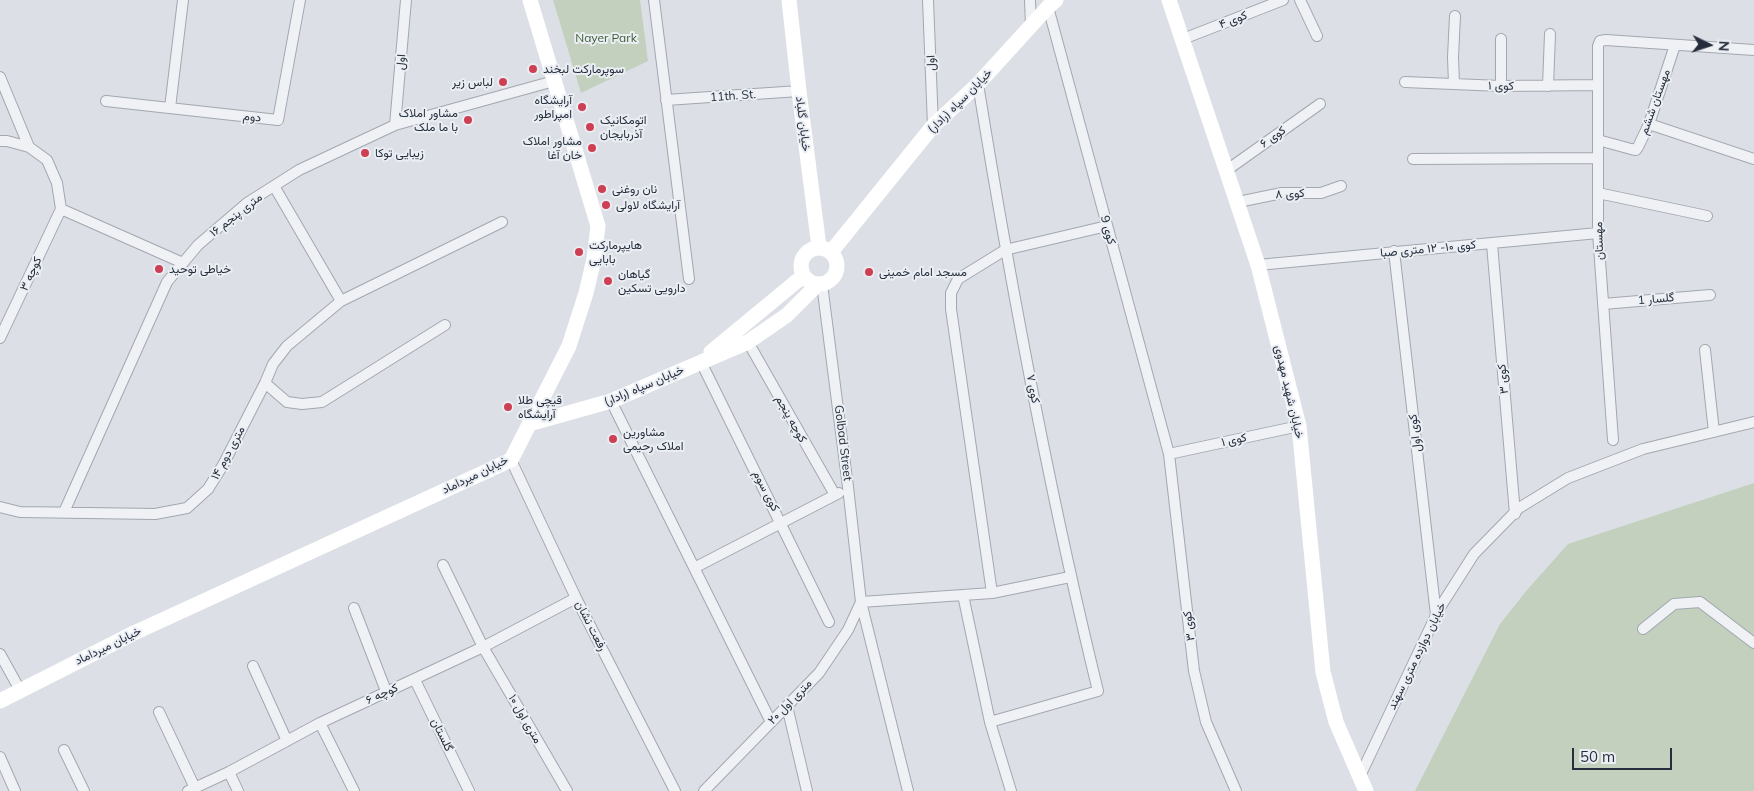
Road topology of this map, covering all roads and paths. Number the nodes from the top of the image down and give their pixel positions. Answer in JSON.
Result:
{"nodes":[{"id":1,"x":183,"y":0,"type":"edge"},
{"id":2,"x":300,"y":0,"type":"edge"},
{"id":3,"x":406,"y":0,"type":"edge"},
{"id":4,"x":530,"y":0,"type":"edge"},
{"id":5,"x":654,"y":0,"type":"edge"},
{"id":6,"x":789,"y":0,"type":"edge"},
{"id":7,"x":928,"y":0,"type":"edge"},
{"id":8,"x":1030,"y":0,"type":"edge"},
{"id":9,"x":1169,"y":0,"type":"edge"},
{"id":10,"x":1283,"y":0,"type":"edge"},
{"id":11,"x":1300,"y":0,"type":"edge"},
{"id":12,"x":1052,"y":3,"type":"edge"},
{"id":13,"x":1455,"y":16,"type":"dead end"},
{"id":14,"x":1031,"y":26,"type":"junction"},
{"id":15,"x":1550,"y":34,"type":"dead end"},
{"id":16,"x":1317,"y":36,"type":"dead end"},
{"id":17,"x":1183,"y":39,"type":"junction"},
{"id":18,"x":1501,"y":40,"type":"dead end"},
{"id":19,"x":1676,"y":45,"type":"junction"},
{"id":20,"x":1754,"y":50,"type":"edge"},
{"id":21,"x":0,"y":77,"type":"edge"},
{"id":22,"x":554,"y":81,"type":"junction"},
{"id":23,"x":1405,"y":82,"type":"dead end"},
{"id":24,"x":978,"y":84,"type":"junction"},
{"id":25,"x":1454,"y":84,"type":"junction"},
{"id":26,"x":1597,"y":85,"type":"junction"},
{"id":27,"x":1501,"y":86,"type":"junction"},
{"id":28,"x":1548,"y":86,"type":"junction"},
{"id":29,"x":799,"y":91,"type":"junction"},
{"id":30,"x":666,"y":100,"type":"junction"},
{"id":31,"x":106,"y":101,"type":"dead end"},
{"id":32,"x":1320,"y":104,"type":"dead end"},
{"id":33,"x":170,"y":108,"type":"junction"},
{"id":34,"x":395,"y":124,"type":"junction"},
{"id":35,"x":1649,"y":124,"type":"junction"},
{"id":36,"x":933,"y":126,"type":"junction"},
{"id":37,"x":1598,"y":140,"type":"junction"},
{"id":38,"x":0,"y":141,"type":"edge"},
{"id":39,"x":29,"y":147,"type":"junction"},
{"id":40,"x":1598,"y":158,"type":"junction"},
{"id":41,"x":1413,"y":159,"type":"dead end"},
{"id":42,"x":1754,"y":159,"type":"edge"},
{"id":43,"x":1227,"y":170,"type":"junction"},
{"id":44,"x":274,"y":186,"type":"junction"},
{"id":45,"x":1340,"y":186,"type":"dead end"},
{"id":46,"x":1598,"y":193,"type":"junction"},
{"id":47,"x":1238,"y":202,"type":"junction"},
{"id":48,"x":61,"y":209,"type":"junction"},
{"id":49,"x":1707,"y":216,"type":"dead end"},
{"id":50,"x":502,"y":222,"type":"dead end"},
{"id":51,"x":1107,"y":226,"type":"junction"},
{"id":52,"x":1598,"y":233,"type":"junction"},
{"id":53,"x":1492,"y":244,"type":"junction"},
{"id":54,"x":825,"y":250,"type":"junction"},
{"id":55,"x":1005,"y":250,"type":"junction"},
{"id":56,"x":1394,"y":251,"type":"junction"},
{"id":57,"x":183,"y":263,"type":"junction"},
{"id":58,"x":1258,"y":265,"type":"junction"},
{"id":59,"x":803,"y":276,"type":"junction"},
{"id":60,"x":688,"y":279,"type":"dead end"},
{"id":61,"x":820,"y":284,"type":"junction"},
{"id":62,"x":1710,"y":295,"type":"dead end"},
{"id":63,"x":341,"y":301,"type":"junction"},
{"id":64,"x":1603,"y":304,"type":"junction"},
{"id":65,"x":444,"y":325,"type":"dead end"},
{"id":66,"x":0,"y":338,"type":"edge"},
{"id":67,"x":748,"y":342,"type":"junction"},
{"id":68,"x":1706,"y":350,"type":"dead end"},
{"id":69,"x":701,"y":362,"type":"junction"},
{"id":70,"x":265,"y":383,"type":"junction"},
{"id":71,"x":611,"y":401,"type":"junction"},
{"id":72,"x":1754,"y":422,"type":"edge"},
{"id":73,"x":529,"y":424,"type":"junction"},
{"id":74,"x":1299,"y":426,"type":"junction"},
{"id":75,"x":1714,"y":432,"type":"junction"},
{"id":76,"x":1612,"y":440,"type":"dead end"},
{"id":77,"x":1169,"y":454,"type":"junction"},
{"id":78,"x":511,"y":460,"type":"junction"},
{"id":79,"x":848,"y":487,"type":"junction"},
{"id":80,"x":835,"y":496,"type":"junction"},
{"id":81,"x":0,"y":507,"type":"edge"},
{"id":82,"x":64,"y":512,"type":"junction"},
{"id":83,"x":1515,"y":514,"type":"junction"},
{"id":84,"x":782,"y":523,"type":"junction"},
{"id":85,"x":443,"y":565,"type":"dead end"},
{"id":86,"x":694,"y":568,"type":"junction"},
{"id":87,"x":1070,"y":577,"type":"junction"},
{"id":88,"x":992,"y":593,"type":"junction"},
{"id":89,"x":962,"y":595,"type":"junction"},
{"id":90,"x":576,"y":598,"type":"junction"},
{"id":91,"x":861,"y":602,"type":"junction"},
{"id":92,"x":354,"y":608,"type":"dead end"},
{"id":93,"x":1436,"y":615,"type":"junction"},
{"id":94,"x":829,"y":622,"type":"dead end"},
{"id":95,"x":1643,"y":629,"type":"dead end"},
{"id":96,"x":1754,"y":643,"type":"edge"},
{"id":97,"x":483,"y":647,"type":"junction"},
{"id":98,"x":0,"y":654,"type":"edge"},
{"id":99,"x":253,"y":666,"type":"dead end"},
{"id":100,"x":415,"y":680,"type":"junction"},
{"id":101,"x":20,"y":690,"type":"junction"},
{"id":102,"x":386,"y":691,"type":"junction"},
{"id":103,"x":0,"y":701,"type":"edge"},
{"id":104,"x":786,"y":706,"type":"junction"},
{"id":105,"x":159,"y":712,"type":"dead end"},
{"id":106,"x":770,"y":722,"type":"junction"},
{"id":107,"x":990,"y":722,"type":"junction"},
{"id":108,"x":320,"y":723,"type":"junction"},
{"id":109,"x":287,"y":740,"type":"junction"},
{"id":110,"x":64,"y":750,"type":"dead end"},
{"id":111,"x":0,"y":757,"type":"edge"},
{"id":112,"x":228,"y":772,"type":"junction"},
{"id":113,"x":1360,"y":776,"type":"junction"},
{"id":114,"x":192,"y":789,"type":"edge"},
{"id":115,"x":15,"y":791,"type":"edge"},
{"id":116,"x":84,"y":791,"type":"edge"},
{"id":117,"x":238,"y":791,"type":"edge"},
{"id":118,"x":354,"y":791,"type":"edge"},
{"id":119,"x":469,"y":791,"type":"edge"},
{"id":120,"x":567,"y":791,"type":"edge"},
{"id":121,"x":675,"y":791,"type":"edge"},
{"id":122,"x":704,"y":791,"type":"edge"},
{"id":123,"x":807,"y":791,"type":"edge"},
{"id":124,"x":908,"y":791,"type":"edge"},
{"id":125,"x":1011,"y":791,"type":"edge"},
{"id":126,"x":1236,"y":791,"type":"edge"},
{"id":127,"x":1366,"y":791,"type":"edge"}],
"edges":[{"from":1,"to":33,"type":"street"},
{"from":2,"to":33,"type":"street","name":"دوم"},
{"from":3,"to":34,"type":"street","name":"اول"},
{"from":4,"to":22,"type":"street","name":"خیابان میرداماد"},
{"from":5,"to":30,"type":"street"},
{"from":6,"to":29,"type":"street","name":"خیابان گلباد"},
{"from":7,"to":36,"type":"street","name":"اول"},
{"from":8,"to":14,"type":"street"},
{"from":9,"to":17,"type":"street","name":"خیابان شهید مهدوی"},
{"from":10,"to":17,"type":"street","name":"کوی ۴"},
{"from":11,"to":16,"type":"street"},
{"from":12,"to":14,"type":"street","name":"خیابان سپاه (رادار)"},
{"from":12,"to":51,"type":"street","name":"کوی 9"},
{"from":13,"to":25,"type":"street"},
{"from":14,"to":24,"type":"street","name":"خیابان سپاه (رادار)"},
{"from":15,"to":28,"type":"street"},
{"from":17,"to":43,"type":"street","name":"خیابان شهید مهدوی"},
{"from":18,"to":27,"type":"street"},
{"from":19,"to":20,"type":"street"},
{"from":19,"to":26,"type":"street","name":"مهستان"},
{"from":19,"to":35,"type":"street","name":"مهستان ششم"},
{"from":21,"to":39,"type":"street"},
{"from":22,"to":34,"type":"street","name":"۱۶ متری پنجم"},
{"from":22,"to":73,"type":"street","name":"خیابان میرداماد"},
{"from":23,"to":25,"type":"street","name":"کوی ۱"},
{"from":24,"to":36,"type":"street","name":"خیابان سپاه (رادار)"},
{"from":24,"to":55,"type":"street","name":"کوی ۷"},
{"from":25,"to":27,"type":"street","name":"کوی ۱"},
{"from":26,"to":28,"type":"street","name":"کوی ۱"},
{"from":26,"to":37,"type":"street","name":"مهستان"},
{"from":27,"to":28,"type":"street","name":"کوی ۱"},
{"from":29,"to":30,"type":"street","name":"11th. St."},
{"from":29,"to":54,"type":"street","name":"خیابان گلباد"},
{"from":30,"to":60,"type":"street"},
{"from":31,"to":33,"type":"street","name":"دوم"},
{"from":32,"to":43,"type":"street","name":"کوی ۶"},
{"from":34,"to":44,"type":"street","name":"۱۶ متری پنجم"},
{"from":35,"to":37,"type":"street","name":"مهستان ششم"},
{"from":35,"to":42,"type":"street"},
{"from":36,"to":54,"type":"street","name":"خیابان سپاه (رادار)"},
{"from":37,"to":40,"type":"street","name":"مهستان"},
{"from":38,"to":39,"type":"street"},
{"from":39,"to":48,"type":"street"},
{"from":40,"to":41,"type":"street"},
{"from":40,"to":46,"type":"street","name":"مهستان"},
{"from":43,"to":47,"type":"street","name":"خیابان شهید مهدوی"},
{"from":44,"to":57,"type":"street","name":"۱۶ متری پنجم"},
{"from":44,"to":63,"type":"street"},
{"from":45,"to":47,"type":"street","name":"کوی ۸"},
{"from":46,"to":49,"type":"street"},
{"from":46,"to":52,"type":"street","name":"مهستان"},
{"from":47,"to":58,"type":"street","name":"خیابان شهید مهدوی"},
{"from":48,"to":57,"type":"street"},
{"from":48,"to":66,"type":"street","name":"کوچه ۳"},
{"from":50,"to":63,"type":"street","name":"۱۴ متری دوم"},
{"from":51,"to":55,"type":"street"},
{"from":51,"to":77,"type":"street","name":"کوی 9"},
{"from":52,"to":53,"type":"street","name":"کوی ۱۰- ۱۲ متری صبا"},
{"from":52,"to":64,"type":"street","name":"مهستان"},
{"from":53,"to":56,"type":"street","name":"کوی ۱۰- ۱۲ متری صبا"},
{"from":53,"to":83,"type":"street","name":"کوی ۳"},
{"from":54,"to":59,"type":"street"},
{"from":54,"to":61,"type":"street"},
{"from":55,"to":87,"type":"street","name":"کوی ۷"},
{"from":55,"to":88,"type":"street"},
{"from":56,"to":58,"type":"street","name":"کوی ۱۰- ۱۲ متری صبا"},
{"from":56,"to":93,"type":"street","name":"کوی اول"},
{"from":57,"to":82,"type":"street","name":"۱۶ متری پنجم"},
{"from":58,"to":74,"type":"street","name":"خیابان شهید مهدوی"},
{"from":59,"to":61,"type":"street"},
{"from":59,"to":69,"type":"street","name":"خیابان سپاه (رادار)"},
{"from":61,"to":67,"type":"street","name":"خیابان سپاه (رادار)"},
{"from":61,"to":79,"type":"street","name":"Golbad Street"},
{"from":62,"to":64,"type":"street","name":"گلسار 1"},
{"from":63,"to":70,"type":"street","name":"۱۴ متری دوم"},
{"from":64,"to":76,"type":"street","name":"مهستان"},
{"from":65,"to":70,"type":"street"},
{"from":67,"to":69,"type":"street","name":"خیابان سپاه (رادار)"},
{"from":67,"to":80,"type":"street","name":"کوچه پنجم"},
{"from":68,"to":75,"type":"street"},
{"from":69,"to":71,"type":"street","name":"خیابان سپاه (رادار)"},
{"from":69,"to":84,"type":"street","name":"کوی سوم"},
{"from":70,"to":82,"type":"street","name":"۱۴ متری دوم"},
{"from":71,"to":73,"type":"street","name":"خیابان سپاه (رادار)"},
{"from":71,"to":86,"type":"street"},
{"from":72,"to":75,"type":"street","name":"خیابان دوازده متری سهند"},
{"from":73,"to":78,"type":"street","name":"خیابان میرداماد"},
{"from":74,"to":77,"type":"street","name":"کوی ۱"},
{"from":74,"to":113,"type":"street","name":"خیابان شهید مهدوی"},
{"from":75,"to":83,"type":"street","name":"خیابان دوازده متری سهند"},
{"from":77,"to":126,"type":"street","name":"کوی ۳"},
{"from":78,"to":90,"type":"street","name":"رفعت نشان"},
{"from":78,"to":101,"type":"street","name":"خیابان میرداماد"},
{"from":79,"to":80,"type":"street"},
{"from":79,"to":91,"type":"street","name":"Golbad Street"},
{"from":80,"to":84,"type":"street"},
{"from":81,"to":82,"type":"street"},
{"from":83,"to":93,"type":"street","name":"خیابان دوازده متری سهند"},
{"from":84,"to":86,"type":"street"},
{"from":84,"to":94,"type":"street","name":"کوی سوم"},
{"from":85,"to":97,"type":"street","name":"۱۰ متری اول"},
{"from":86,"to":106,"type":"street"},
{"from":87,"to":88,"type":"street"},
{"from":87,"to":107,"type":"street","name":"کوی ۷"},
{"from":88,"to":89,"type":"street"},
{"from":89,"to":91,"type":"street"},
{"from":89,"to":107,"type":"street"},
{"from":90,"to":97,"type":"street","name":"کوچه ۶"},
{"from":90,"to":121,"type":"street","name":"رفعت نشان"},
{"from":91,"to":104,"type":"street","name":"۲۰ متری اول"},
{"from":91,"to":124,"type":"street","name":"Golbad Street"},
{"from":92,"to":102,"type":"street"},
{"from":93,"to":113,"type":"street","name":"خیابان دوازده متری سهند"},
{"from":95,"to":96,"type":"street"},
{"from":97,"to":100,"type":"street","name":"کوچه ۶"},
{"from":97,"to":120,"type":"street","name":"۱۰ متری اول"},
{"from":98,"to":101,"type":"street"},
{"from":99,"to":109,"type":"street"},
{"from":100,"to":102,"type":"street","name":"کوچه ۶"},
{"from":100,"to":119,"type":"street","name":"گلستان"},
{"from":101,"to":103,"type":"street","name":"خیابان میرداماد"},
{"from":102,"to":108,"type":"street","name":"کوچه ۶"},
{"from":104,"to":106,"type":"street","name":"۲۰ متری اول"},
{"from":104,"to":123,"type":"street"},
{"from":105,"to":114,"type":"street"},
{"from":106,"to":122,"type":"street","name":"۲۰ متری اول"},
{"from":107,"to":125,"type":"street"},
{"from":108,"to":109,"type":"street","name":"کوچه ۶"},
{"from":108,"to":118,"type":"street"},
{"from":109,"to":112,"type":"street","name":"کوچه ۶"},
{"from":110,"to":116,"type":"street"},
{"from":111,"to":115,"type":"street"},
{"from":112,"to":114,"type":"street","name":"کوچه ۶"},
{"from":112,"to":117,"type":"street"},
{"from":113,"to":127,"type":"street","name":"خیابان شهید مهدوی"}]}
